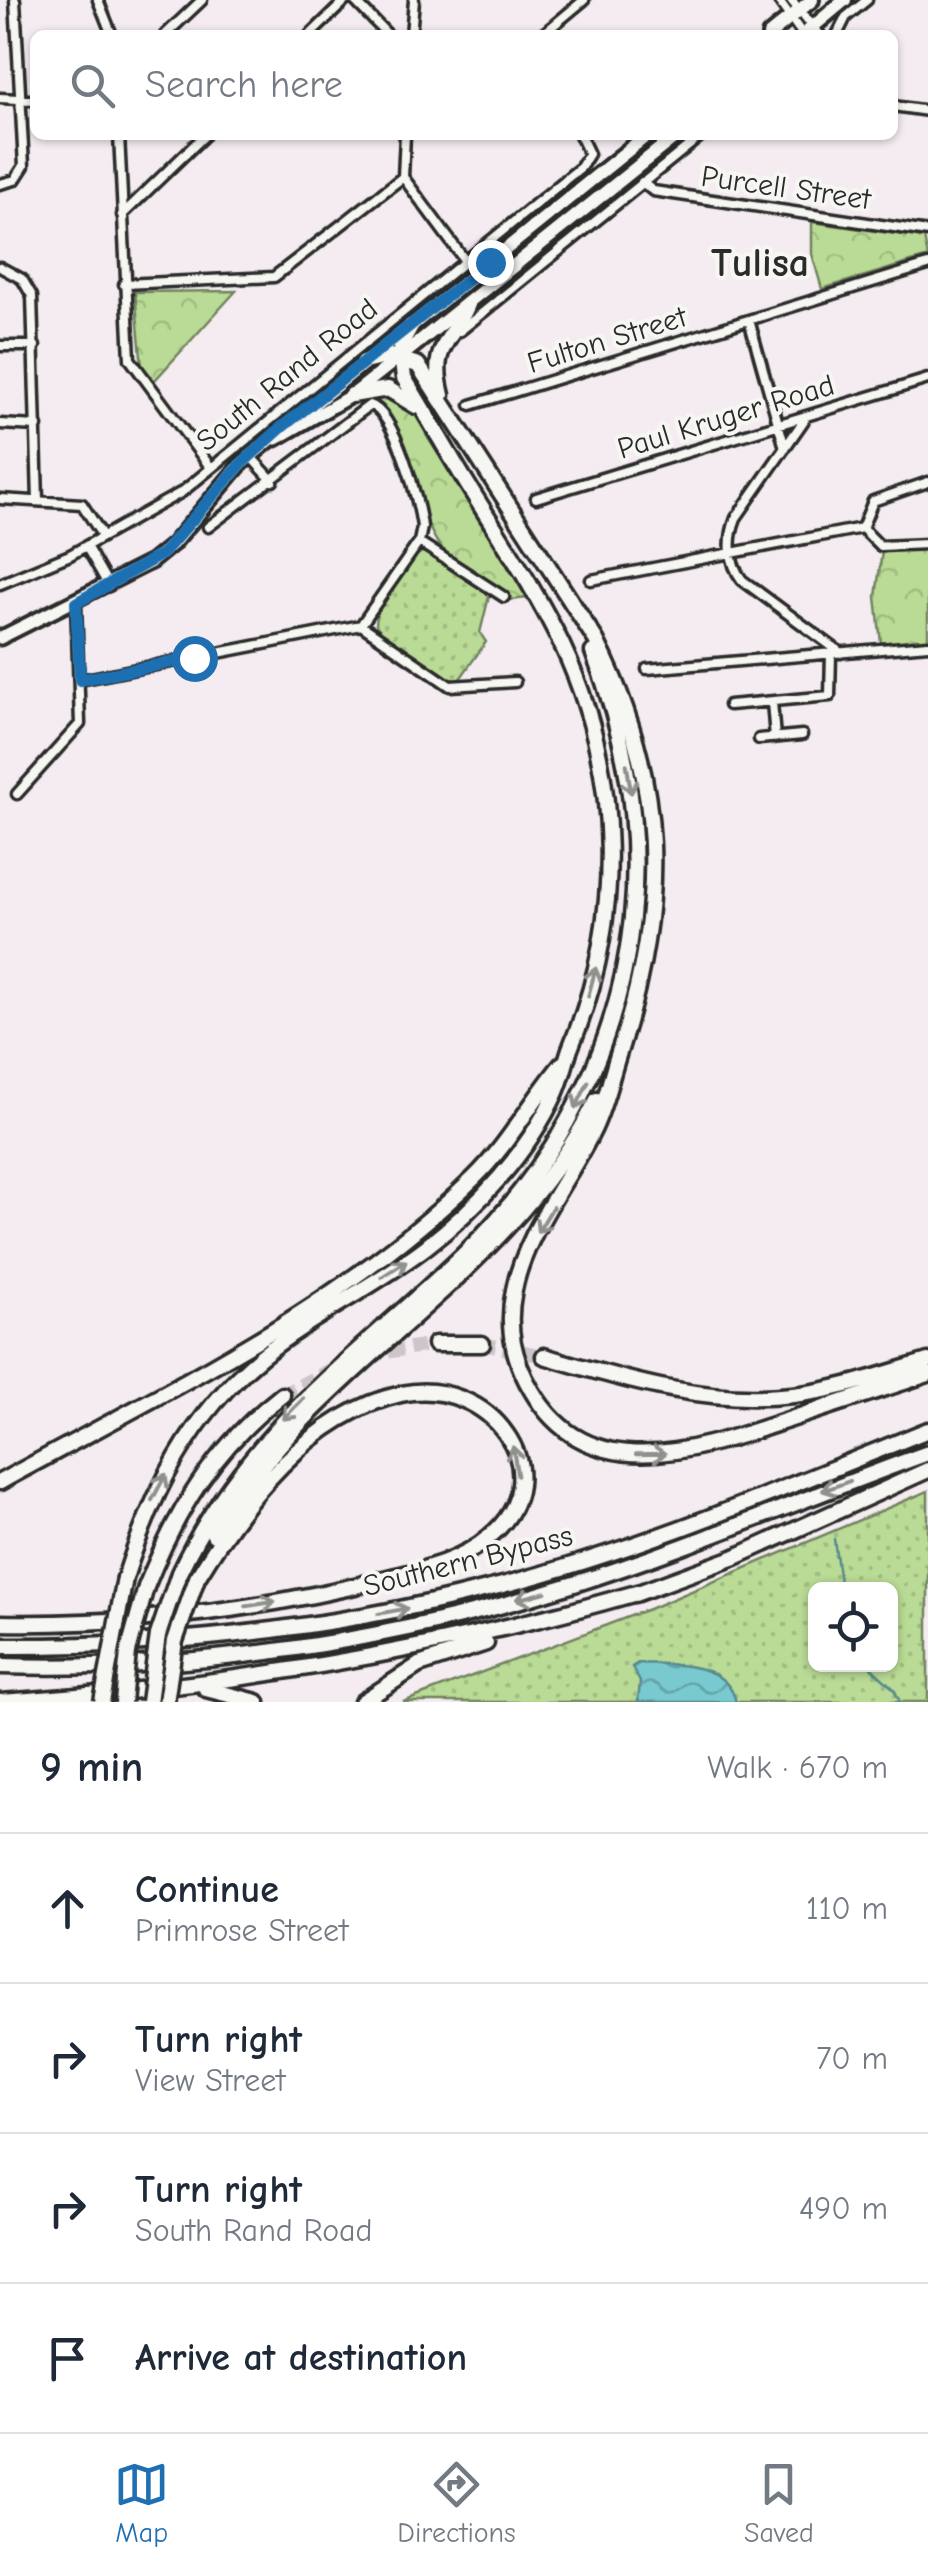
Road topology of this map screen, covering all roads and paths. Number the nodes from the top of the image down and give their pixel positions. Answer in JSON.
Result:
{"nodes":[{"id":1,"x":15,"y":0,"type":"edge"},
{"id":2,"x":98,"y":0,"type":"edge"},
{"id":3,"x":202,"y":0,"type":"edge"},
{"id":4,"x":346,"y":0,"type":"edge"},
{"id":5,"x":354,"y":0,"type":"edge"},
{"id":6,"x":414,"y":0,"type":"edge"},
{"id":7,"x":584,"y":0,"type":"edge"},
{"id":8,"x":778,"y":0,"type":"edge"},
{"id":9,"x":812,"y":0,"type":"edge"},
{"id":10,"x":845,"y":0,"type":"edge"},
{"id":11,"x":867,"y":0,"type":"edge"},
{"id":12,"x":793,"y":9,"type":"edge"},
{"id":13,"x":110,"y":30,"type":"edge"},
{"id":14,"x":170,"y":30,"type":"edge"},
{"id":15,"x":315,"y":30,"type":"edge"},
{"id":16,"x":383,"y":30,"type":"edge"},
{"id":17,"x":412,"y":30,"type":"edge"},
{"id":18,"x":548,"y":30,"type":"edge"},
{"id":19,"x":774,"y":30,"type":"edge"},
{"id":20,"x":811,"y":30,"type":"edge"},
{"id":21,"x":840,"y":30,"type":"edge"},
{"id":22,"x":0,"y":98,"type":"edge"},
{"id":23,"x":21,"y":99,"type":"junction"},
{"id":24,"x":30,"y":100,"type":"edge"},
{"id":25,"x":898,"y":107,"type":"edge"},
{"id":26,"x":928,"y":111,"type":"edge"},
{"id":27,"x":119,"y":140,"type":"edge"},
{"id":28,"x":201,"y":140,"type":"edge"},
{"id":29,"x":405,"y":140,"type":"edge"},
{"id":30,"x":582,"y":140,"type":"edge"},
{"id":31,"x":641,"y":140,"type":"edge"},
{"id":32,"x":671,"y":140,"type":"edge"},
{"id":33,"x":696,"y":140,"type":"edge"},
{"id":34,"x":403,"y":177,"type":"junction"},
{"id":35,"x":642,"y":182,"type":"junction"},
{"id":36,"x":0,"y":184,"type":"edge"},
{"id":37,"x":122,"y":215,"type":"junction"},
{"id":38,"x":928,"y":232,"type":"edge"},
{"id":39,"x":466,"y":262,"type":"junction"},
{"id":40,"x":928,"y":265,"type":"edge"},
{"id":41,"x":0,"y":268,"type":"edge"},
{"id":42,"x":124,"y":284,"type":"junction"},
{"id":43,"x":468,"y":304,"type":"junction"},
{"id":44,"x":749,"y":320,"type":"junction"},
{"id":45,"x":411,"y":326,"type":"junction"},
{"id":46,"x":460,"y":331,"type":"dead end"},
{"id":47,"x":0,"y":346,"type":"edge"},
{"id":48,"x":36,"y":346,"type":"junction"},
{"id":49,"x":400,"y":358,"type":"junction"},
{"id":50,"x":364,"y":362,"type":"junction"},
{"id":51,"x":928,"y":379,"type":"edge"},
{"id":52,"x":352,"y":396,"type":"junction"},
{"id":53,"x":471,"y":405,"type":"dead end"},
{"id":54,"x":445,"y":406,"type":"junction"},
{"id":55,"x":807,"y":416,"type":"junction"},
{"id":56,"x":428,"y":418,"type":"junction"},
{"id":57,"x":0,"y":424,"type":"edge"},
{"id":58,"x":780,"y":424,"type":"junction"},
{"id":59,"x":38,"y":426,"type":"junction"},
{"id":60,"x":785,"y":448,"type":"junction"},
{"id":61,"x":254,"y":452,"type":"junction"},
{"id":62,"x":211,"y":468,"type":"junction"},
{"id":63,"x":273,"y":481,"type":"junction"},
{"id":64,"x":928,"y":482,"type":"edge"},
{"id":65,"x":536,"y":498,"type":"dead end"},
{"id":66,"x":0,"y":499,"type":"edge"},
{"id":67,"x":38,"y":501,"type":"junction"},
{"id":68,"x":208,"y":528,"type":"dead end"},
{"id":69,"x":862,"y":528,"type":"junction"},
{"id":70,"x":102,"y":534,"type":"junction"},
{"id":71,"x":419,"y":542,"type":"junction"},
{"id":72,"x":928,"y":544,"type":"edge"},
{"id":73,"x":86,"y":546,"type":"junction"},
{"id":74,"x":732,"y":553,"type":"junction"},
{"id":75,"x":591,"y":580,"type":"dead end"},
{"id":76,"x":0,"y":584,"type":"edge"},
{"id":77,"x":108,"y":586,"type":"junction"},
{"id":78,"x":504,"y":597,"type":"dead end"},
{"id":79,"x":76,"y":603,"type":"junction"},
{"id":80,"x":581,"y":619,"type":"junction"},
{"id":81,"x":361,"y":625,"type":"junction"},
{"id":82,"x":822,"y":634,"type":"junction"},
{"id":83,"x":0,"y":638,"type":"edge"},
{"id":84,"x":928,"y":645,"type":"edge"},
{"id":85,"x":841,"y":652,"type":"junction"},
{"id":86,"x":831,"y":653,"type":"junction"},
{"id":87,"x":818,"y":654,"type":"junction"},
{"id":88,"x":647,"y":669,"type":"dead end"},
{"id":89,"x":80,"y":680,"type":"junction"},
{"id":90,"x":515,"y":682,"type":"dead end"},
{"id":91,"x":772,"y":702,"type":"junction"},
{"id":92,"x":729,"y":705,"type":"dead end"},
{"id":93,"x":802,"y":736,"type":"dead end"},
{"id":94,"x":775,"y":738,"type":"junction"},
{"id":95,"x":760,"y":739,"type":"dead end"},
{"id":96,"x":18,"y":794,"type":"dead end"},
{"id":97,"x":567,"y":1058,"type":"junction"},
{"id":98,"x":614,"y":1068,"type":"junction"},
{"id":99,"x":435,"y":1344,"type":"tunnel mouth"},
{"id":100,"x":482,"y":1344,"type":"tunnel mouth"},
{"id":101,"x":544,"y":1356,"type":"tunnel mouth"},
{"id":102,"x":928,"y":1362,"type":"edge"},
{"id":103,"x":928,"y":1374,"type":"edge"},
{"id":104,"x":282,"y":1395,"type":"tunnel mouth"},
{"id":105,"x":928,"y":1430,"type":"edge"},
{"id":106,"x":928,"y":1453,"type":"edge"},
{"id":107,"x":928,"y":1470,"type":"edge"},
{"id":108,"x":0,"y":1482,"type":"edge"},
{"id":109,"x":198,"y":1576,"type":"junction"},
{"id":110,"x":640,"y":1592,"type":"junction"},
{"id":111,"x":0,"y":1623,"type":"edge"},
{"id":112,"x":0,"y":1646,"type":"edge"},
{"id":113,"x":0,"y":1666,"type":"edge"},
{"id":114,"x":167,"y":1693,"type":"edge"},
{"id":115,"x":53,"y":1701,"type":"edge"},
{"id":116,"x":0,"y":1702,"type":"edge"},
{"id":117,"x":102,"y":1702,"type":"edge"},
{"id":118,"x":123,"y":1702,"type":"edge"},
{"id":119,"x":148,"y":1702,"type":"edge"},
{"id":120,"x":258,"y":1702,"type":"edge"},
{"id":121,"x":362,"y":1702,"type":"edge"}],
"edges":[{"from":1,"to":23,"type":"street"},
{"from":2,"to":13,"type":"street"},
{"from":3,"to":14,"type":"street"},
{"from":4,"to":15,"type":"street"},
{"from":5,"to":16,"type":"street"},
{"from":6,"to":17,"type":"street"},
{"from":7,"to":18,"type":"street"},
{"from":8,"to":12,"type":"street"},
{"from":9,"to":12,"type":"main road"},
{"from":10,"to":20,"type":"main road"},
{"from":11,"to":21,"type":"street"},
{"from":12,"to":19,"type":"main road"},
{"from":22,"to":23,"type":"street"},
{"from":23,"to":24,"type":"street"},
{"from":23,"to":36,"type":"street"},
{"from":25,"to":26,"type":"street"},
{"from":27,"to":37,"type":"street"},
{"from":28,"to":37,"type":"street"},
{"from":29,"to":34,"type":"street"},
{"from":30,"to":39,"type":"street","name":"South Rand Road"},
{"from":31,"to":45,"type":"main road","name":"South Rand Road"},
{"from":32,"to":43,"type":"main road","name":"South Rand Road"},
{"from":33,"to":35,"type":"street"},
{"from":34,"to":39,"type":"street"},
{"from":34,"to":42,"type":"street"},
{"from":35,"to":38,"type":"street","name":"Purcell Street"},
{"from":35,"to":46,"type":"street"},
{"from":37,"to":42,"type":"street"},
{"from":39,"to":62,"type":"street","name":"South Rand Road"},
{"from":40,"to":44,"type":"street","name":"Fulton Street"},
{"from":41,"to":48,"type":"street"},
{"from":42,"to":62,"type":"street"},
{"from":43,"to":49,"type":"main road","name":"South Rand Road"},
{"from":43,"to":54,"type":"highway"},
{"from":44,"to":53,"type":"street","name":"Fulton Street"},
{"from":44,"to":58,"type":"street"},
{"from":45,"to":49,"type":"highway"},
{"from":45,"to":50,"type":"main road","name":"South Rand Road"},
{"from":47,"to":48,"type":"street"},
{"from":48,"to":59,"type":"street"},
{"from":49,"to":50,"type":"highway"},
{"from":49,"to":52,"type":"main road","name":"South Rand Road"},
{"from":49,"to":54,"type":"highway"},
{"from":49,"to":56,"type":"highway"},
{"from":50,"to":61,"type":"main road","name":"South Rand Road"},
{"from":51,"to":55,"type":"street","name":"Paul Kruger Road"},
{"from":52,"to":56,"type":"highway"},
{"from":52,"to":61,"type":"main road","name":"South Rand Road"},
{"from":54,"to":80,"type":"highway"},
{"from":55,"to":58,"type":"street","name":"Paul Kruger Road"},
{"from":55,"to":60,"type":"street"},
{"from":97,"to":56,"type":"highway","one_way":true},
{"from":57,"to":59,"type":"street"},
{"from":58,"to":60,"type":"street"},
{"from":58,"to":65,"type":"street","name":"Paul Kruger Road"},
{"from":59,"to":67,"type":"street"},
{"from":60,"to":74,"type":"street"},
{"from":61,"to":63,"type":"street","name":"South Rand Road"},
{"from":61,"to":77,"type":"main road","name":"South Rand Road"},
{"from":62,"to":70,"type":"street","name":"South Rand Road"},
{"from":63,"to":68,"type":"street"},
{"from":63,"to":71,"type":"street"},
{"from":64,"to":69,"type":"street"},
{"from":66,"to":67,"type":"street"},
{"from":67,"to":70,"type":"street"},
{"from":69,"to":72,"type":"street"},
{"from":69,"to":74,"type":"street"},
{"from":70,"to":73,"type":"street","name":"South Rand Road"},
{"from":71,"to":78,"type":"street"},
{"from":71,"to":81,"type":"street"},
{"from":73,"to":76,"type":"street","name":"South Rand Road"},
{"from":73,"to":77,"type":"street"},
{"from":74,"to":75,"type":"street"},
{"from":74,"to":82,"type":"street"},
{"from":77,"to":79,"type":"main road","name":"South Rand Road"},
{"from":79,"to":83,"type":"main road","name":"South Rand Road"},
{"from":79,"to":89,"type":"street"},
{"from":80,"to":98,"type":"highway"},
{"from":80,"to":119,"type":"highway","one_way":true,"bridge":true},
{"from":81,"to":89,"type":"street"},
{"from":81,"to":90,"type":"street"},
{"from":82,"to":85,"type":"street"},
{"from":82,"to":87,"type":"street"},
{"from":84,"to":85,"type":"street"},
{"from":85,"to":86,"type":"street"},
{"from":86,"to":87,"type":"street"},
{"from":86,"to":91,"type":"street"},
{"from":87,"to":88,"type":"street"},
{"from":89,"to":96,"type":"street"},
{"from":91,"to":92,"type":"street"},
{"from":91,"to":94,"type":"street"},
{"from":93,"to":94,"type":"street"},
{"from":94,"to":95,"type":"street"},
{"from":97,"to":108,"type":"highway"},
{"from":117,"to":97,"type":"highway","one_way":true,"bridge":true},
{"from":98,"to":103,"type":"highway","one_way":true},
{"from":98,"to":109,"type":"highway"},
{"from":99,"to":100,"type":"highway"},
{"from":101,"to":102,"type":"highway"},
{"from":104,"to":118,"type":"highway","bridge":true},
{"from":112,"to":105,"type":"highway","name":"Southern Bypass","one_way":true},
{"from":106,"to":113,"type":"highway","name":"Southern Bypass","one_way":true},
{"from":107,"to":110,"type":"highway"},
{"from":111,"to":109,"type":"highway","one_way":true},
{"from":109,"to":114,"type":"highway","bridge":true},
{"from":110,"to":114,"type":"highway"},
{"from":110,"to":121,"type":"highway"},
{"from":114,"to":115,"type":"highway"},
{"from":114,"to":120,"type":"highway"},
{"from":115,"to":116,"type":"highway"}]}
